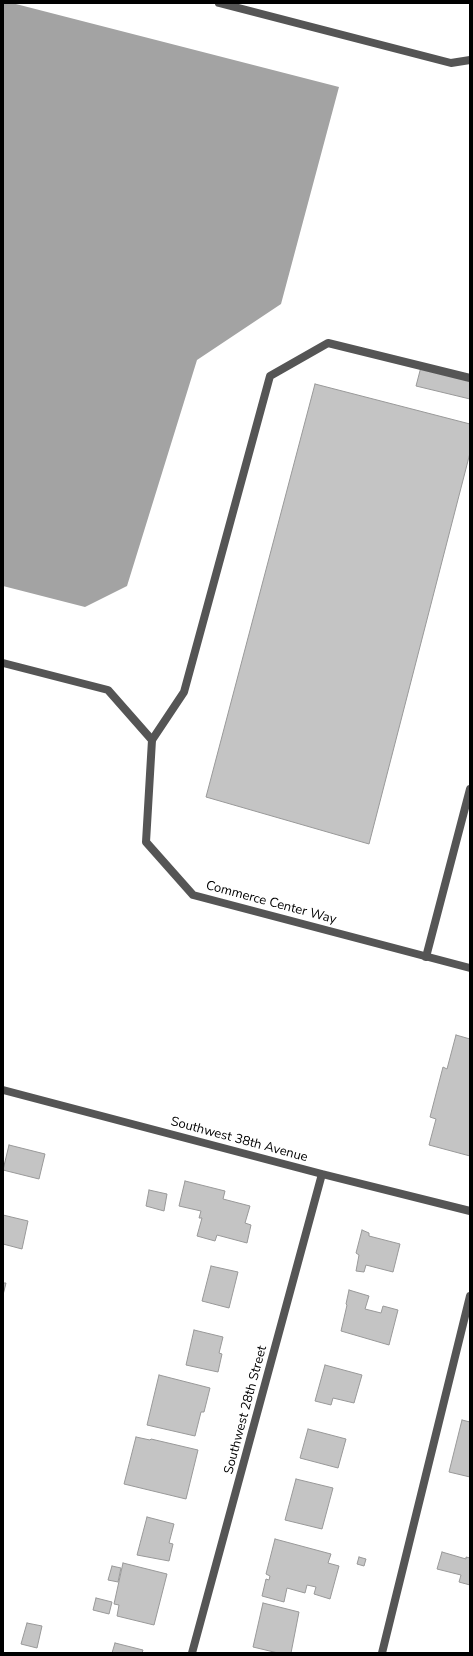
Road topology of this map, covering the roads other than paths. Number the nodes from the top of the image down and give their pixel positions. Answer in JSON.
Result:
{"nodes":[{"id":1,"x":219,"y":3,"type":"edge"},
{"id":2,"x":470,"y":60,"type":"edge"},
{"id":3,"x":470,"y":378,"type":"edge"},
{"id":4,"x":3,"y":663,"type":"edge"},
{"id":5,"x":152,"y":740,"type":"junction"},
{"id":6,"x":470,"y":789,"type":"edge"},
{"id":7,"x":426,"y":957,"type":"junction"},
{"id":8,"x":470,"y":968,"type":"edge"},
{"id":9,"x":3,"y":1090,"type":"edge"},
{"id":10,"x":322,"y":1174,"type":"junction"},
{"id":11,"x":470,"y":1211,"type":"edge"},
{"id":12,"x":470,"y":1296,"type":"edge"},
{"id":13,"x":192,"y":1653,"type":"edge"},
{"id":14,"x":382,"y":1653,"type":"edge"}],
"edges":[{"from":1,"to":2,"type":"street"},
{"from":3,"to":5,"type":"street"},
{"from":4,"to":5,"type":"street"},
{"from":5,"to":7,"type":"street","name":"Commerce Center Way"},
{"from":6,"to":7,"type":"street"},
{"from":7,"to":8,"type":"street","name":"Commerce Center Way"},
{"from":9,"to":10,"type":"street","name":"Southwest 38th Avenue"},
{"from":10,"to":11,"type":"street","name":"Southwest 38th Avenue"},
{"from":10,"to":13,"type":"street","name":"Southwest 28th Street"},
{"from":12,"to":14,"type":"street"}]}
